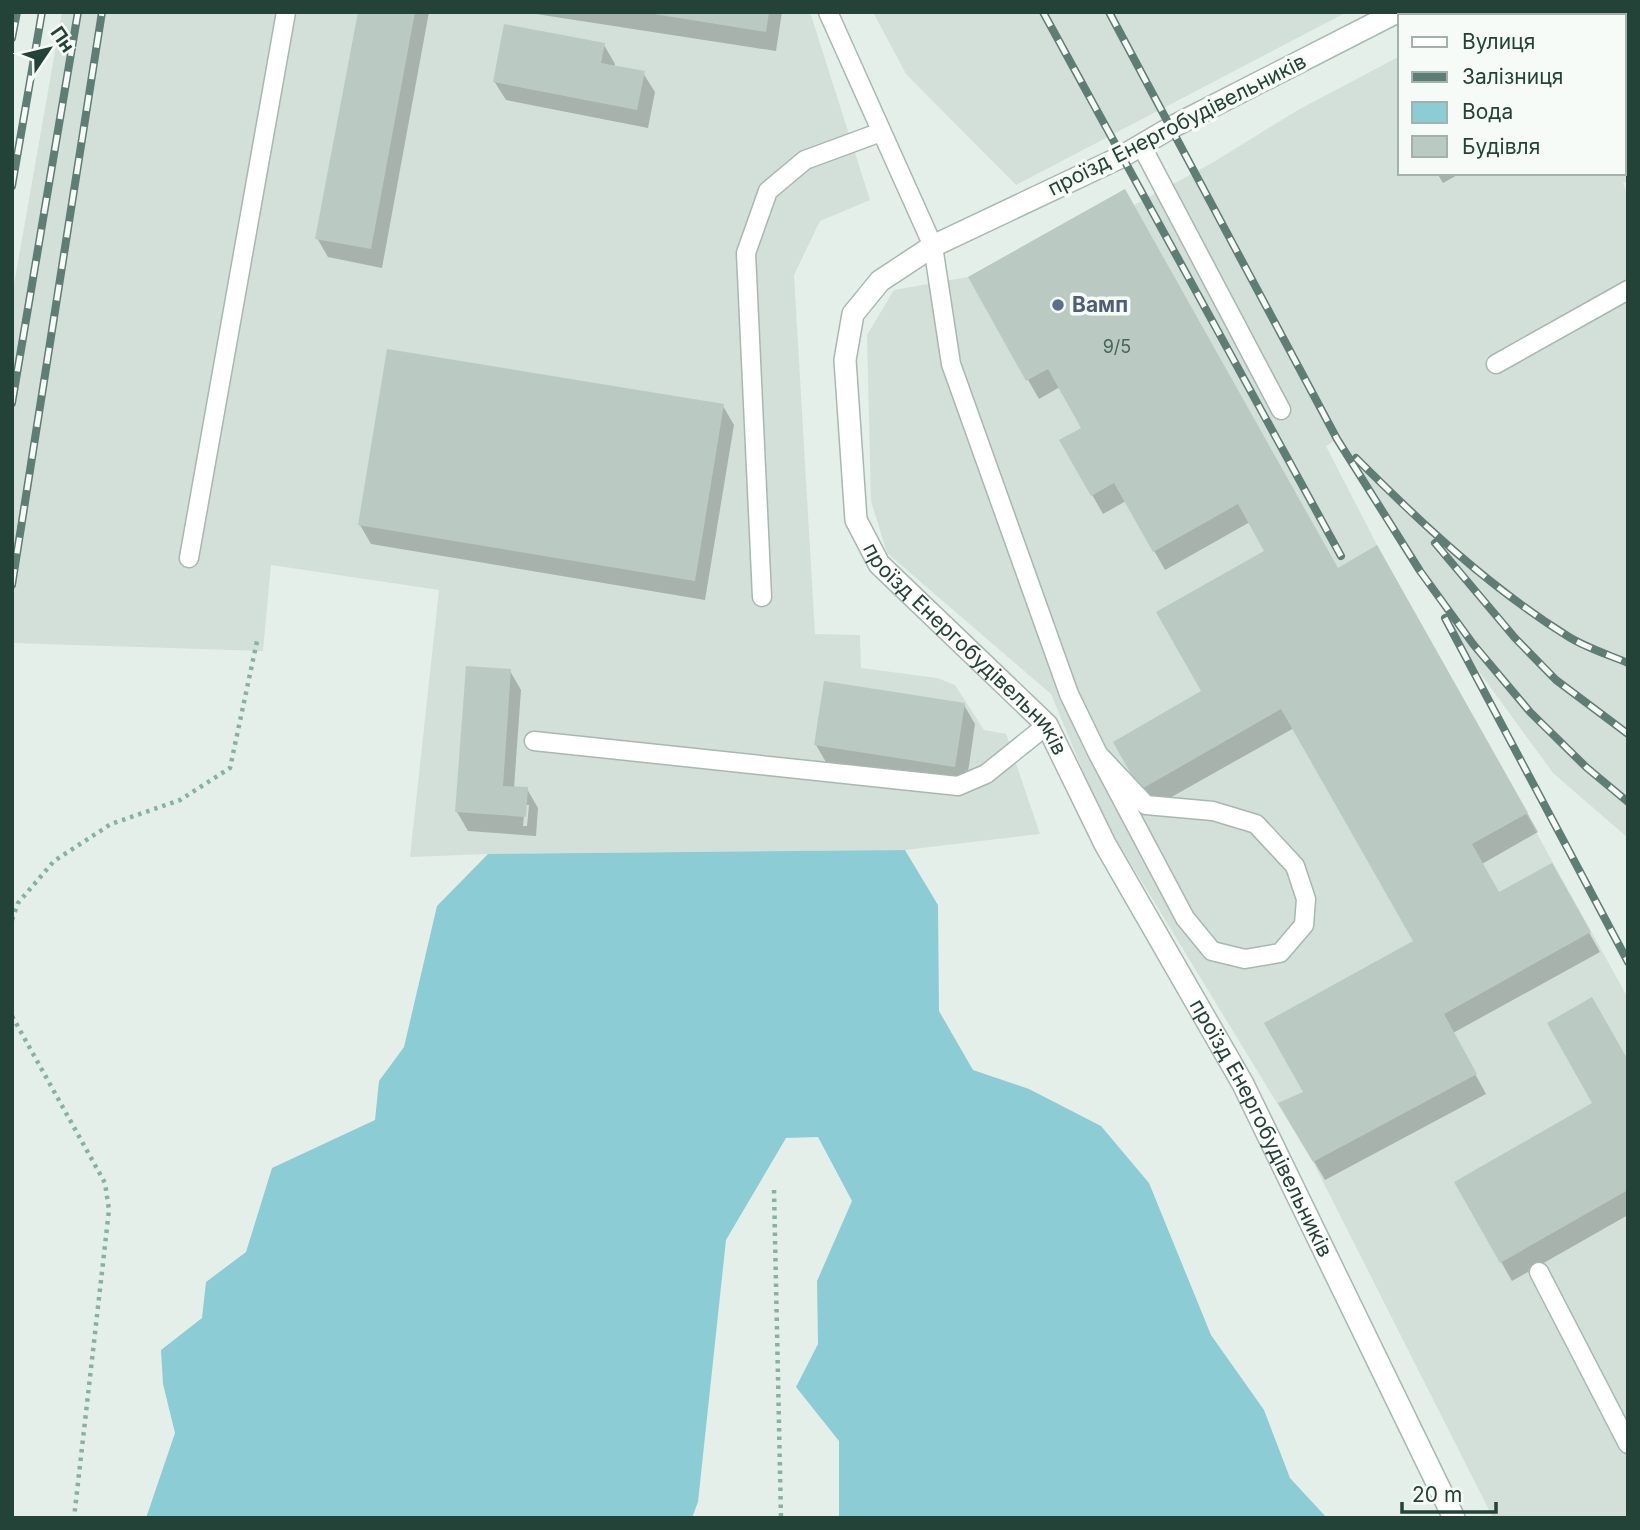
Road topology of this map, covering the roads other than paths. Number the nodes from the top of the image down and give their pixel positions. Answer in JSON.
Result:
{"nodes":[{"id":1,"x":285,"y":12,"type":"edge"},
{"id":2,"x":828,"y":12,"type":"edge"},
{"id":3,"x":1396,"y":12,"type":"edge"},
{"id":4,"x":881,"y":132,"type":"junction"},
{"id":5,"x":1141,"y":145,"type":"junction"},
{"id":6,"x":933,"y":246,"type":"junction"},
{"id":7,"x":1628,"y":290,"type":"edge"},
{"id":8,"x":1496,"y":364,"type":"dead end"},
{"id":9,"x":1281,"y":410,"type":"dead end"},
{"id":10,"x":189,"y":558,"type":"dead end"},
{"id":11,"x":762,"y":597,"type":"dead end"},
{"id":12,"x":1048,"y":725,"type":"junction"},
{"id":13,"x":534,"y":741,"type":"dead end"},
{"id":14,"x":1098,"y":754,"type":"junction"},
{"id":15,"x":1539,"y":1272,"type":"dead end"},
{"id":16,"x":1628,"y":1444,"type":"edge"},
{"id":17,"x":1454,"y":1518,"type":"edge"}],
"edges":[{"from":1,"to":10,"type":"lane"},
{"from":2,"to":4,"type":"lane"},
{"from":3,"to":5,"type":"street","name":"проїзд Енергобудівельників"},
{"from":4,"to":6,"type":"lane"},
{"from":4,"to":11,"type":"lane"},
{"from":5,"to":6,"type":"street","name":"проїзд Енергобудівельників"},
{"from":5,"to":9,"type":"lane"},
{"from":6,"to":12,"type":"street","name":"проїзд Енергобудівельників"},
{"from":6,"to":14,"type":"lane"},
{"from":7,"to":8,"type":"lane"},
{"from":12,"to":13,"type":"lane"},
{"from":12,"to":17,"type":"street","name":"проїзд Енергобудівельників"},
{"from":14,"to":14,"type":"lane"},
{"from":15,"to":16,"type":"lane"}]}
